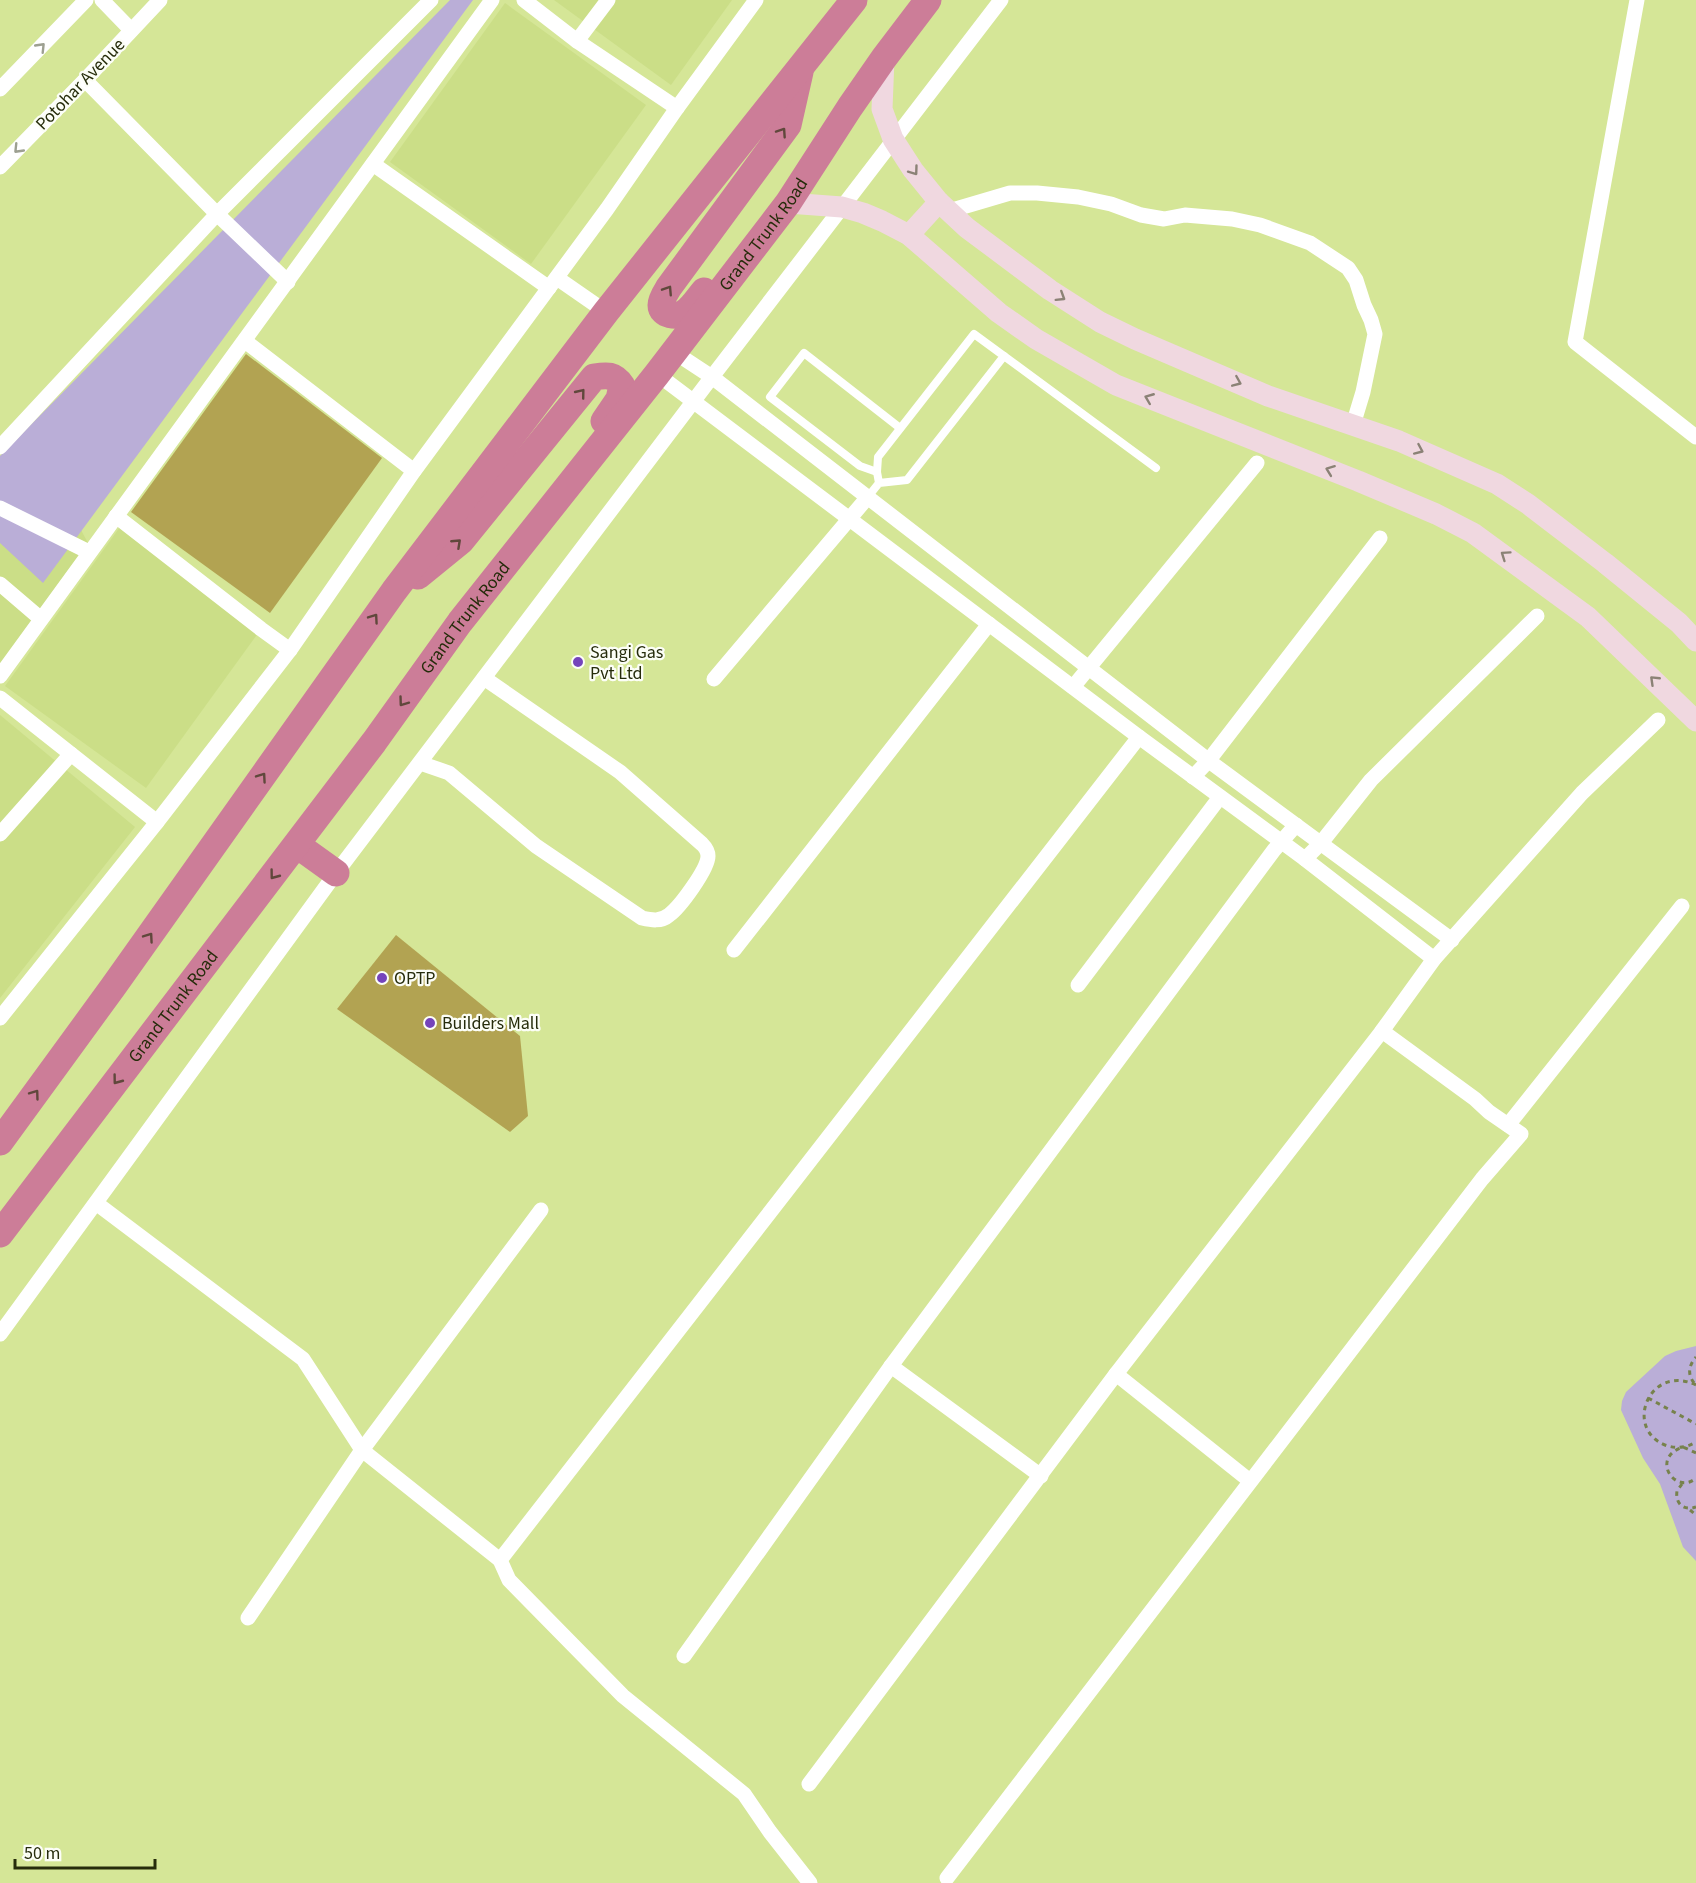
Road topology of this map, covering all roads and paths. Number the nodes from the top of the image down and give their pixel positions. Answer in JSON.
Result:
{"nodes":[{"id":1,"x":86,"y":0,"type":"edge"},
{"id":2,"x":102,"y":0,"type":"edge"},
{"id":3,"x":160,"y":0,"type":"edge"},
{"id":4,"x":431,"y":0,"type":"edge"},
{"id":5,"x":492,"y":0,"type":"edge"},
{"id":6,"x":524,"y":0,"type":"edge"},
{"id":7,"x":608,"y":0,"type":"edge"},
{"id":8,"x":756,"y":0,"type":"edge"},
{"id":9,"x":854,"y":0,"type":"edge"},
{"id":10,"x":928,"y":0,"type":"edge"},
{"id":11,"x":1001,"y":0,"type":"edge"},
{"id":12,"x":1637,"y":0,"type":"edge"},
{"id":13,"x":131,"y":30,"type":"junction"},
{"id":14,"x":577,"y":41,"type":"junction"},
{"id":15,"x":884,"y":58,"type":"junction"},
{"id":16,"x":802,"y":66,"type":"junction"},
{"id":17,"x":85,"y":80,"type":"junction"},
{"id":18,"x":0,"y":89,"type":"edge"},
{"id":19,"x":850,"y":107,"type":"junction"},
{"id":20,"x":676,"y":108,"type":"junction"},
{"id":21,"x":893,"y":140,"type":"junction"},
{"id":22,"x":373,"y":164,"type":"junction"},
{"id":23,"x":0,"y":167,"type":"edge"},
{"id":24,"x":788,"y":203,"type":"junction"},
{"id":25,"x":842,"y":207,"type":"junction"},
{"id":26,"x":944,"y":207,"type":"junction"},
{"id":27,"x":217,"y":214,"type":"junction"},
{"id":28,"x":909,"y":235,"type":"junction"},
{"id":29,"x":288,"y":282,"type":"junction"},
{"id":30,"x":553,"y":283,"type":"junction"},
{"id":31,"x":606,"y":312,"type":"junction"},
{"id":32,"x":244,"y":341,"type":"junction"},
{"id":33,"x":674,"y":352,"type":"junction"},
{"id":34,"x":1004,"y":356,"type":"junction"},
{"id":35,"x":657,"y":374,"type":"junction"},
{"id":36,"x":712,"y":377,"type":"junction"},
{"id":37,"x":693,"y":402,"type":"junction"},
{"id":38,"x":1353,"y":425,"type":"junction"},
{"id":39,"x":900,"y":428,"type":"junction"},
{"id":40,"x":1696,"y":437,"type":"edge"},
{"id":41,"x":0,"y":447,"type":"edge"},
{"id":42,"x":1257,"y":463,"type":"dead end"},
{"id":43,"x":1156,"y":468,"type":"dead end"},
{"id":44,"x":414,"y":471,"type":"junction"},
{"id":45,"x":877,"y":472,"type":"junction"},
{"id":46,"x":879,"y":483,"type":"junction"},
{"id":47,"x":867,"y":498,"type":"junction"},
{"id":48,"x":0,"y":508,"type":"edge"},
{"id":49,"x":116,"y":516,"type":"junction"},
{"id":50,"x":849,"y":520,"type":"junction"},
{"id":51,"x":1380,"y":538,"type":"dead end"},
{"id":52,"x":89,"y":552,"type":"junction"},
{"id":53,"x":0,"y":584,"type":"edge"},
{"id":54,"x":394,"y":591,"type":"junction"},
{"id":55,"x":1537,"y":616,"type":"dead end"},
{"id":56,"x":41,"y":619,"type":"junction"},
{"id":57,"x":459,"y":622,"type":"junction"},
{"id":58,"x":989,"y":624,"type":"junction"},
{"id":59,"x":1696,"y":641,"type":"edge"},
{"id":60,"x":290,"y":650,"type":"junction"},
{"id":61,"x":1089,"y":668,"type":"junction"},
{"id":62,"x":0,"y":676,"type":"edge"},
{"id":63,"x":484,"y":678,"type":"junction"},
{"id":64,"x":714,"y":679,"type":"dead end"},
{"id":65,"x":1073,"y":687,"type":"junction"},
{"id":66,"x":0,"y":698,"type":"edge"},
{"id":67,"x":1658,"y":720,"type":"dead end"},
{"id":68,"x":1696,"y":721,"type":"edge"},
{"id":69,"x":1139,"y":737,"type":"junction"},
{"id":70,"x":71,"y":754,"type":"junction"},
{"id":71,"x":1209,"y":760,"type":"junction"},
{"id":72,"x":420,"y":763,"type":"junction"},
{"id":73,"x":1193,"y":777,"type":"junction"},
{"id":74,"x":1220,"y":797,"type":"junction"},
{"id":75,"x":158,"y":822,"type":"junction"},
{"id":76,"x":1296,"y":825,"type":"junction"},
{"id":77,"x":0,"y":834,"type":"edge"},
{"id":78,"x":1281,"y":842,"type":"junction"},
{"id":79,"x":1321,"y":843,"type":"junction"},
{"id":80,"x":297,"y":845,"type":"junction"},
{"id":81,"x":1305,"y":859,"type":"junction"},
{"id":82,"x":336,"y":873,"type":"junction"},
{"id":83,"x":1682,"y":906,"type":"dead end"},
{"id":84,"x":1452,"y":940,"type":"junction"},
{"id":85,"x":734,"y":950,"type":"dead end"},
{"id":86,"x":1434,"y":959,"type":"junction"},
{"id":87,"x":1078,"y":984,"type":"dead end"},
{"id":88,"x":6,"y":999,"type":"edge"},
{"id":89,"x":0,"y":1018,"type":"edge"},
{"id":90,"x":1382,"y":1031,"type":"junction"},
{"id":91,"x":1508,"y":1125,"type":"junction"},
{"id":92,"x":0,"y":1142,"type":"edge"},
{"id":93,"x":96,"y":1203,"type":"junction"},
{"id":94,"x":541,"y":1210,"type":"dead end"},
{"id":95,"x":0,"y":1234,"type":"edge"},
{"id":96,"x":0,"y":1335,"type":"edge"},
{"id":97,"x":1696,"y":1357,"type":"edge"},
{"id":98,"x":891,"y":1366,"type":"junction"},
{"id":99,"x":1116,"y":1374,"type":"junction"},
{"id":100,"x":1696,"y":1384,"type":"edge"},
{"id":101,"x":1648,"y":1398,"type":"junction"},
{"id":102,"x":1696,"y":1424,"type":"edge"},
{"id":103,"x":1696,"y":1442,"type":"edge"},
{"id":104,"x":1683,"y":1447,"type":"junction"},
{"id":105,"x":362,"y":1450,"type":"junction"},
{"id":106,"x":1696,"y":1453,"type":"edge"},
{"id":107,"x":1041,"y":1476,"type":"junction"},
{"id":108,"x":1250,"y":1481,"type":"junction"},
{"id":109,"x":1695,"y":1481,"type":"edge"},
{"id":110,"x":1687,"y":1482,"type":"junction"},
{"id":111,"x":1696,"y":1507,"type":"edge"},
{"id":112,"x":1688,"y":1509,"type":"junction"},
{"id":113,"x":1696,"y":1515,"type":"edge"},
{"id":114,"x":500,"y":1560,"type":"junction"},
{"id":115,"x":248,"y":1618,"type":"dead end"},
{"id":116,"x":684,"y":1656,"type":"dead end"},
{"id":117,"x":809,"y":1784,"type":"dead end"},
{"id":118,"x":947,"y":1878,"type":"dead end"},
{"id":119,"x":810,"y":1883,"type":"edge"}],
"edges":[{"from":18,"to":1,"type":"street","one_way":true},
{"from":2,"to":13,"type":"street"},
{"from":3,"to":13,"type":"street","name":"Potohar Avenue"},
{"from":4,"to":27,"type":"street"},
{"from":5,"to":22,"type":"street"},
{"from":6,"to":14,"type":"street"},
{"from":7,"to":14,"type":"street"},
{"from":8,"to":20,"type":"street"},
{"from":9,"to":16,"type":"highway"},
{"from":10,"to":15,"type":"highway","name":"Grand Trunk Road"},
{"from":11,"to":21,"type":"street"},
{"from":12,"to":40,"type":"street"},
{"from":13,"to":17,"type":"street","name":"Potohar Avenue"},
{"from":14,"to":20,"type":"street"},
{"from":15,"to":19,"type":"highway","name":"Grand Trunk Road"},
{"from":15,"to":21,"type":"street"},
{"from":19,"to":16,"type":"highway","one_way":true},
{"from":16,"to":31,"type":"highway"},
{"from":17,"to":23,"type":"street","name":"Potohar Avenue","one_way":true},
{"from":17,"to":27,"type":"street"},
{"from":19,"to":24,"type":"highway","name":"Grand Trunk Road"},
{"from":20,"to":30,"type":"street"},
{"from":21,"to":25,"type":"street"},
{"from":21,"to":26,"type":"street","one_way":true},
{"from":22,"to":29,"type":"street"},
{"from":22,"to":30,"type":"street"},
{"from":24,"to":25,"type":"street"},
{"from":24,"to":33,"type":"highway","name":"Grand Trunk Road"},
{"from":25,"to":28,"type":"street"},
{"from":25,"to":36,"type":"street"},
{"from":26,"to":28,"type":"street"},
{"from":26,"to":38,"type":"street","one_way":true},
{"from":26,"to":38,"type":"street"},
{"from":27,"to":29,"type":"street"},
{"from":27,"to":41,"type":"street"},
{"from":68,"to":28,"type":"street","one_way":true},
{"from":29,"to":32,"type":"street"},
{"from":30,"to":31,"type":"street"},
{"from":30,"to":44,"type":"street"},
{"from":31,"to":54,"type":"highway"},
{"from":32,"to":44,"type":"street"},
{"from":32,"to":49,"type":"street"},
{"from":33,"to":35,"type":"highway","name":"Grand Trunk Road"},
{"from":33,"to":36,"type":"street"},
{"from":34,"to":39,"type":"lane"},
{"from":34,"to":43,"type":"lane"},
{"from":34,"to":46,"type":"lane"},
{"from":35,"to":37,"type":"street"},
{"from":35,"to":57,"type":"highway","name":"Grand Trunk Road"},
{"from":36,"to":37,"type":"street"},
{"from":36,"to":47,"type":"street"},
{"from":37,"to":50,"type":"street"},
{"from":37,"to":63,"type":"street"},
{"from":38,"to":59,"type":"street","one_way":true},
{"from":39,"to":45,"type":"lane"},
{"from":39,"to":45,"type":"lane"},
{"from":42,"to":61,"type":"street"},
{"from":44,"to":60,"type":"street"},
{"from":45,"to":46,"type":"lane"},
{"from":46,"to":47,"type":"lane"},
{"from":47,"to":50,"type":"street"},
{"from":47,"to":61,"type":"street"},
{"from":48,"to":52,"type":"street"},
{"from":49,"to":52,"type":"street"},
{"from":49,"to":60,"type":"street"},
{"from":50,"to":58,"type":"street"},
{"from":50,"to":64,"type":"street"},
{"from":51,"to":71,"type":"street"},
{"from":52,"to":56,"type":"street"},
{"from":53,"to":56,"type":"street"},
{"from":54,"to":57,"type":"highway","one_way":true},
{"from":92,"to":54,"type":"highway","one_way":true},
{"from":55,"to":79,"type":"street"},
{"from":56,"to":62,"type":"street"},
{"from":57,"to":80,"type":"highway","name":"Grand Trunk Road","one_way":true},
{"from":58,"to":65,"type":"street"},
{"from":58,"to":85,"type":"street"},
{"from":60,"to":75,"type":"street"},
{"from":61,"to":65,"type":"street"},
{"from":61,"to":71,"type":"street"},
{"from":63,"to":72,"type":"street"},
{"from":63,"to":72,"type":"street"},
{"from":65,"to":69,"type":"street"},
{"from":66,"to":70,"type":"street"},
{"from":67,"to":84,"type":"street"},
{"from":69,"to":73,"type":"street"},
{"from":69,"to":114,"type":"street"},
{"from":70,"to":75,"type":"street"},
{"from":70,"to":77,"type":"street"},
{"from":71,"to":73,"type":"street"},
{"from":71,"to":76,"type":"street"},
{"from":72,"to":82,"type":"street"},
{"from":73,"to":74,"type":"street"},
{"from":74,"to":78,"type":"street"},
{"from":74,"to":87,"type":"street"},
{"from":75,"to":88,"type":"street"},
{"from":76,"to":78,"type":"street"},
{"from":76,"to":79,"type":"street"},
{"from":78,"to":81,"type":"street"},
{"from":78,"to":98,"type":"street"},
{"from":79,"to":81,"type":"street"},
{"from":79,"to":84,"type":"street"},
{"from":80,"to":82,"type":"highway"},
{"from":80,"to":95,"type":"highway","name":"Grand Trunk Road","one_way":true},
{"from":81,"to":86,"type":"street"},
{"from":82,"to":93,"type":"street"},
{"from":83,"to":91,"type":"street"},
{"from":84,"to":86,"type":"street"},
{"from":86,"to":90,"type":"street"},
{"from":88,"to":89,"type":"street"},
{"from":90,"to":91,"type":"street"},
{"from":90,"to":99,"type":"street"},
{"from":91,"to":108,"type":"street"},
{"from":93,"to":96,"type":"street"},
{"from":93,"to":105,"type":"street"},
{"from":94,"to":105,"type":"street"},
{"from":97,"to":100,"type":"path"},
{"from":98,"to":107,"type":"street"},
{"from":98,"to":116,"type":"street"},
{"from":99,"to":107,"type":"street"},
{"from":99,"to":108,"type":"street"},
{"from":100,"to":101,"type":"path"},
{"from":101,"to":102,"type":"path"},
{"from":101,"to":104,"type":"path"},
{"from":103,"to":104,"type":"path"},
{"from":104,"to":106,"type":"path"},
{"from":104,"to":110,"type":"path"},
{"from":105,"to":114,"type":"street"},
{"from":105,"to":115,"type":"street"},
{"from":107,"to":117,"type":"street"},
{"from":108,"to":118,"type":"street"},
{"from":109,"to":110,"type":"path"},
{"from":110,"to":112,"type":"path"},
{"from":111,"to":112,"type":"path"},
{"from":112,"to":113,"type":"path"},
{"from":114,"to":119,"type":"street"}]}
